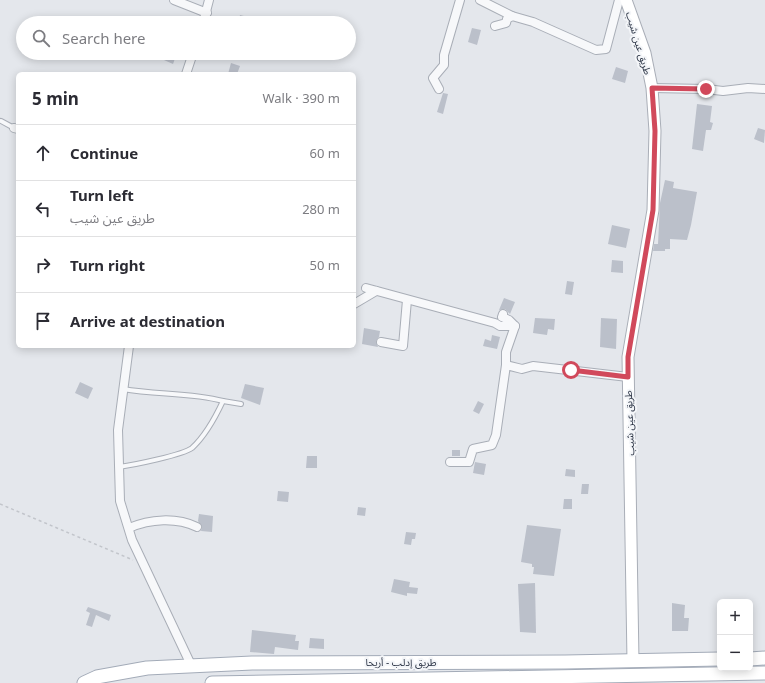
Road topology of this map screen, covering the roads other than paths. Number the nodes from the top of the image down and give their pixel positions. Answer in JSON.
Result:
{"nodes":[{"id":1,"x":174,"y":0,"type":"edge"},
{"id":2,"x":209,"y":0,"type":"edge"},
{"id":3,"x":460,"y":0,"type":"edge"},
{"id":4,"x":480,"y":0,"type":"edge"},
{"id":5,"x":619,"y":0,"type":"edge"},
{"id":6,"x":626,"y":0,"type":"edge"},
{"id":7,"x":207,"y":13,"type":"junction"},
{"id":8,"x":206,"y":16,"type":"edge"},
{"id":9,"x":512,"y":16,"type":"junction"},
{"id":10,"x":495,"y":26,"type":"dead end"},
{"id":11,"x":191,"y":60,"type":"edge"},
{"id":12,"x":187,"y":72,"type":"edge"},
{"id":13,"x":652,"y":88,"type":"junction"},
{"id":14,"x":438,"y":89,"type":"dead end"},
{"id":15,"x":765,"y":89,"type":"edge"},
{"id":16,"x":1,"y":121,"type":"dead end"},
{"id":17,"x":16,"y":129,"type":"edge"},
{"id":18,"x":366,"y":288,"type":"dead end"},
{"id":19,"x":376,"y":291,"type":"junction"},
{"id":20,"x":406,"y":300,"type":"junction"},
{"id":21,"x":356,"y":303,"type":"edge"},
{"id":22,"x":504,"y":314,"type":"dead end"},
{"id":23,"x":515,"y":326,"type":"junction"},
{"id":24,"x":381,"y":342,"type":"dead end"},
{"id":25,"x":129,"y":348,"type":"edge"},
{"id":26,"x":506,"y":365,"type":"junction"},
{"id":27,"x":628,"y":377,"type":"junction"},
{"id":28,"x":123,"y":389,"type":"junction"},
{"id":29,"x":223,"y":401,"type":"junction"},
{"id":30,"x":241,"y":404,"type":"dead end"},
{"id":31,"x":450,"y":462,"type":"dead end"},
{"id":32,"x":119,"y":467,"type":"junction"},
{"id":33,"x":197,"y":527,"type":"dead end"},
{"id":34,"x":129,"y":528,"type":"junction"},
{"id":35,"x":765,"y":658,"type":"edge"},
{"id":36,"x":717,"y":659,"type":"edge"},
{"id":37,"x":753,"y":659,"type":"edge"},
{"id":38,"x":633,"y":661,"type":"junction"},
{"id":39,"x":566,"y":662,"type":"junction"},
{"id":40,"x":192,"y":666,"type":"junction"},
{"id":41,"x":765,"y":673,"type":"edge"},
{"id":42,"x":565,"y":676,"type":"junction"},
{"id":43,"x":620,"y":679,"type":"edge"},
{"id":44,"x":652,"y":679,"type":"edge"},
{"id":45,"x":84,"y":683,"type":"edge"},
{"id":46,"x":212,"y":683,"type":"edge"},
{"id":47,"x":229,"y":683,"type":"edge"}],
"edges":[{"from":1,"to":7,"type":"street"},
{"from":2,"to":7,"type":"street"},
{"from":3,"to":14,"type":"street"},
{"from":4,"to":9,"type":"street"},
{"from":5,"to":9,"type":"street"},
{"from":6,"to":13,"type":"main road","name":"طريق عين شيب"},
{"from":7,"to":8,"type":"street"},
{"from":9,"to":10,"type":"street"},
{"from":11,"to":12,"type":"street"},
{"from":13,"to":15,"type":"street"},
{"from":13,"to":27,"type":"main road","name":"طريق عين شيب"},
{"from":16,"to":17,"type":"lane"},
{"from":18,"to":19,"type":"street"},
{"from":19,"to":20,"type":"street"},
{"from":19,"to":21,"type":"street"},
{"from":20,"to":23,"type":"street"},
{"from":20,"to":24,"type":"street"},
{"from":22,"to":23,"type":"street"},
{"from":23,"to":26,"type":"street"},
{"from":25,"to":28,"type":"street"},
{"from":26,"to":27,"type":"street"},
{"from":26,"to":31,"type":"street"},
{"from":27,"to":38,"type":"main road","name":"طريق عين شيب"},
{"from":28,"to":29,"type":"lane"},
{"from":28,"to":32,"type":"street"},
{"from":29,"to":30,"type":"lane"},
{"from":29,"to":32,"type":"lane"},
{"from":32,"to":34,"type":"street"},
{"from":33,"to":34,"type":"street"},
{"from":34,"to":40,"type":"street"},
{"from":35,"to":37,"type":"main road"},
{"from":36,"to":38,"type":"main road","name":"طريق إدلب - أريحا"},
{"from":38,"to":39,"type":"main road","name":"طريق إدلب - أريحا"},
{"from":39,"to":40,"type":"main road","name":"طريق إدلب - أريحا"},
{"from":39,"to":42,"type":"main road"},
{"from":40,"to":45,"type":"main road","name":"طريق إدلب - أريحا"},
{"from":41,"to":44,"type":"main road","name":"طريق إدلب - أريحا"},
{"from":42,"to":43,"type":"main road","name":"طريق إدلب - أريحا"},
{"from":42,"to":47,"type":"main road","name":"طريق إدلب - أريحا"},
{"from":43,"to":44,"type":"main road","name":"طريق إدلب - أريحا"},
{"from":46,"to":47,"type":"main road","name":"طريق إدلب - أريحا"}]}
